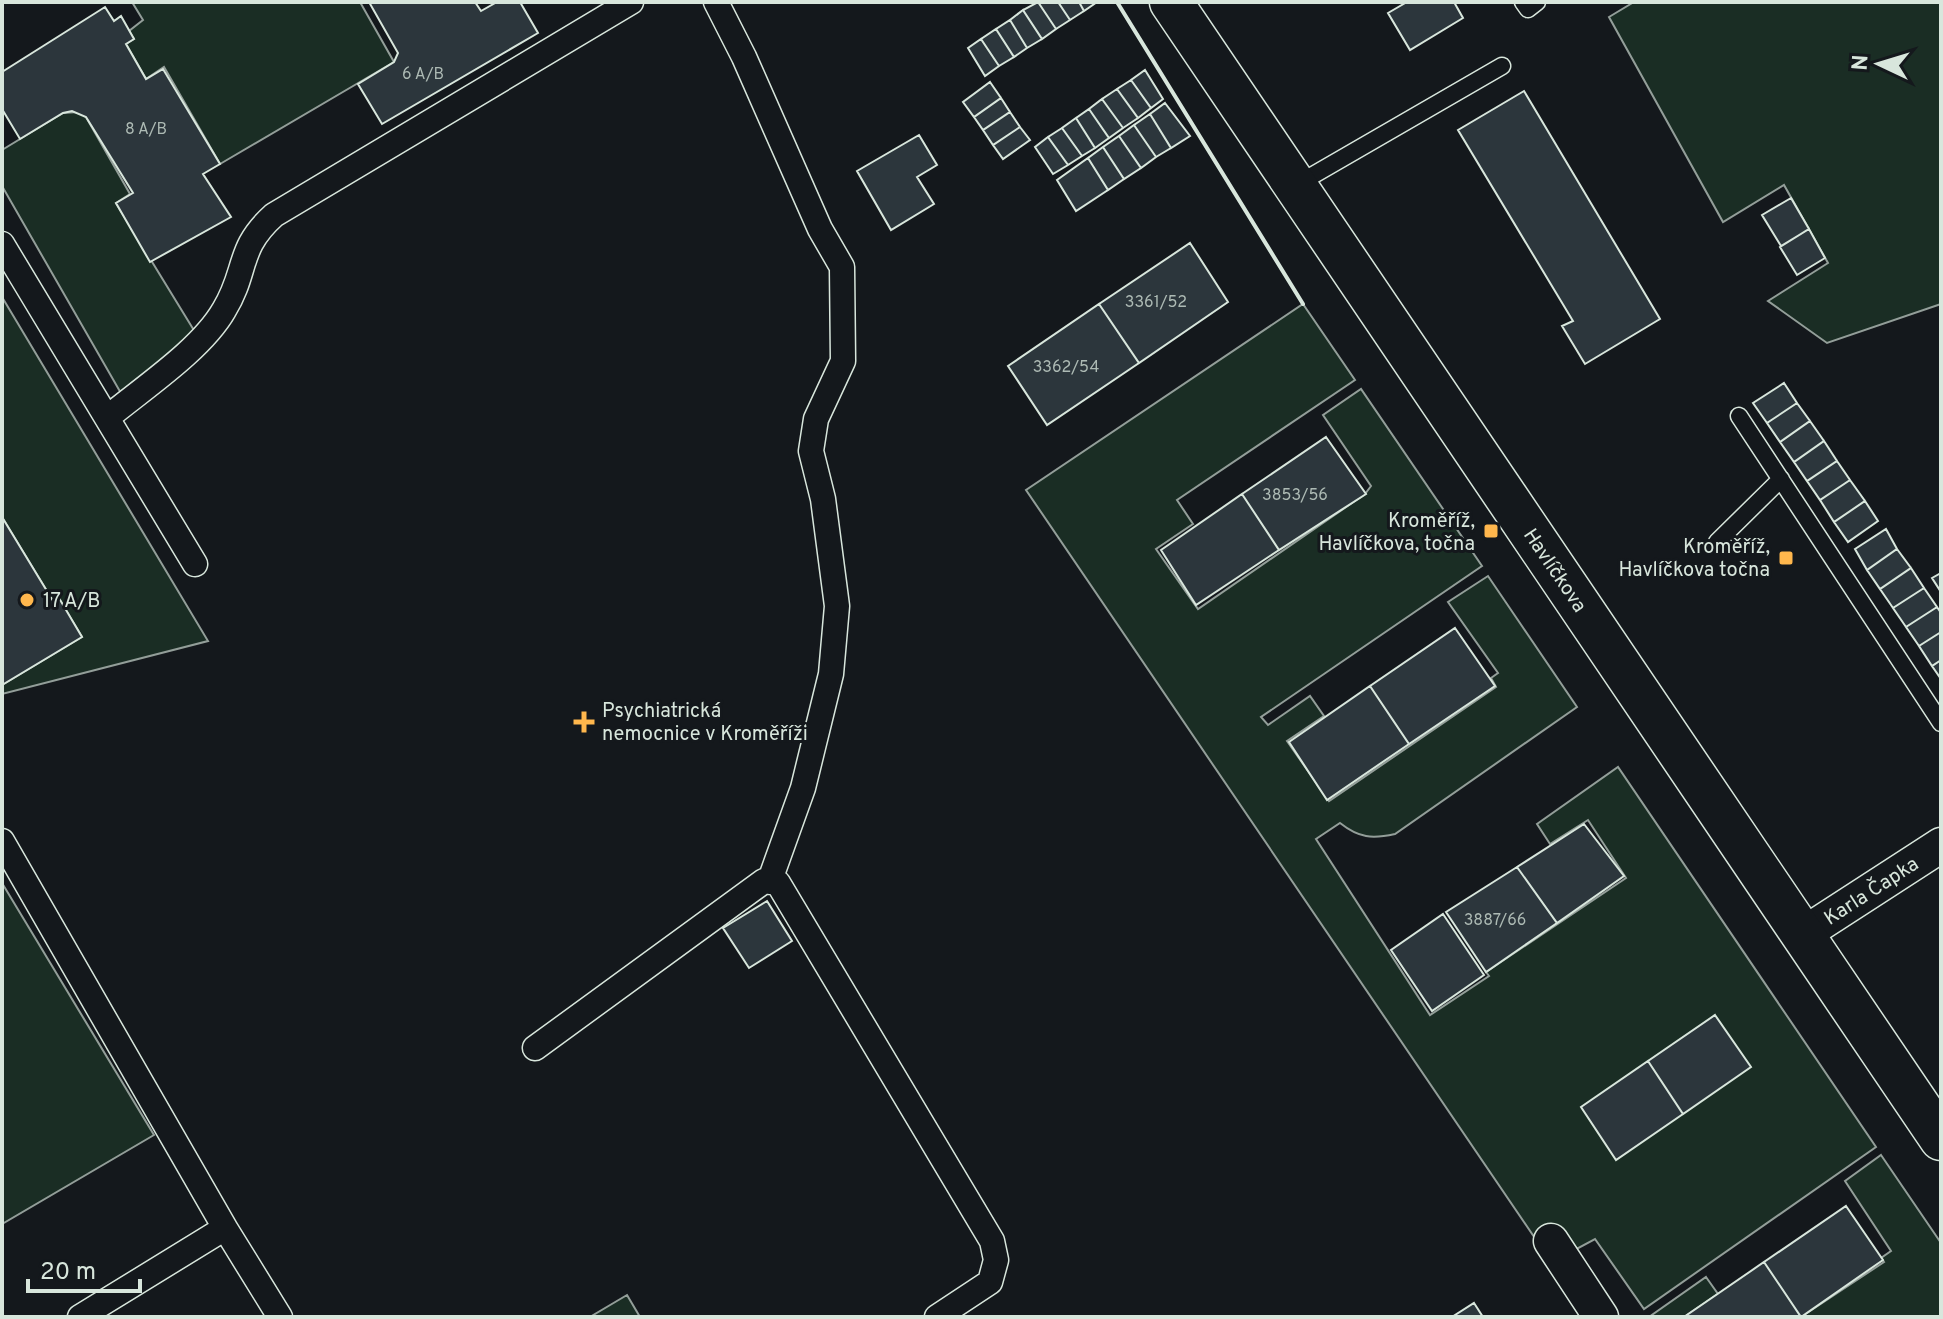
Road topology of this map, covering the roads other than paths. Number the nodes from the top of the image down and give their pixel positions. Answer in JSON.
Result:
{"nodes":[{"id":1,"x":631,"y":2,"type":"edge"},
{"id":2,"x":716,"y":2,"type":"edge"},
{"id":3,"x":1171,"y":2,"type":"edge"},
{"id":4,"x":1523,"y":2,"type":"edge"},
{"id":5,"x":1537,"y":2,"type":"edge"},
{"id":6,"x":1502,"y":66,"type":"dead end"},
{"id":7,"x":1295,"y":186,"type":"junction"},
{"id":8,"x":2,"y":244,"type":"edge"},
{"id":9,"x":1739,"y":416,"type":"dead end"},
{"id":10,"x":107,"y":418,"type":"junction"},
{"id":11,"x":1781,"y":479,"type":"junction"},
{"id":12,"x":1717,"y":542,"type":"dead end"},
{"id":13,"x":195,"y":564,"type":"dead end"},
{"id":14,"x":1941,"y":723,"type":"edge"},
{"id":15,"x":2,"y":841,"type":"edge"},
{"id":16,"x":1941,"y":845,"type":"edge"},
{"id":17,"x":770,"y":880,"type":"junction"},
{"id":18,"x":1802,"y":935,"type":"junction"},
{"id":19,"x":535,"y":1048,"type":"dead end"},
{"id":20,"x":1941,"y":1139,"type":"edge"},
{"id":21,"x":225,"y":1228,"type":"junction"},
{"id":22,"x":1551,"y":1241,"type":"dead end"},
{"id":23,"x":80,"y":1317,"type":"edge"},
{"id":24,"x":280,"y":1317,"type":"edge"},
{"id":25,"x":937,"y":1317,"type":"edge"},
{"id":26,"x":1601,"y":1317,"type":"edge"}],
"edges":[{"from":1,"to":10,"type":"street"},
{"from":2,"to":17,"type":"street"},
{"from":3,"to":7,"type":"street","name":"Havlíčkova"},
{"from":4,"to":5,"type":"lane"},
{"from":6,"to":7,"type":"lane"},
{"from":7,"to":18,"type":"street","name":"Havlíčkova"},
{"from":8,"to":10,"type":"street"},
{"from":9,"to":11,"type":"lane"},
{"from":10,"to":13,"type":"street"},
{"from":11,"to":12,"type":"lane"},
{"from":11,"to":14,"type":"lane"},
{"from":15,"to":21,"type":"street"},
{"from":16,"to":18,"type":"street","name":"Karla Čapka"},
{"from":17,"to":19,"type":"street"},
{"from":17,"to":25,"type":"street"},
{"from":18,"to":20,"type":"street","name":"Havlíčkova"},
{"from":21,"to":23,"type":"street"},
{"from":21,"to":24,"type":"street"},
{"from":22,"to":26,"type":"street"}]}
